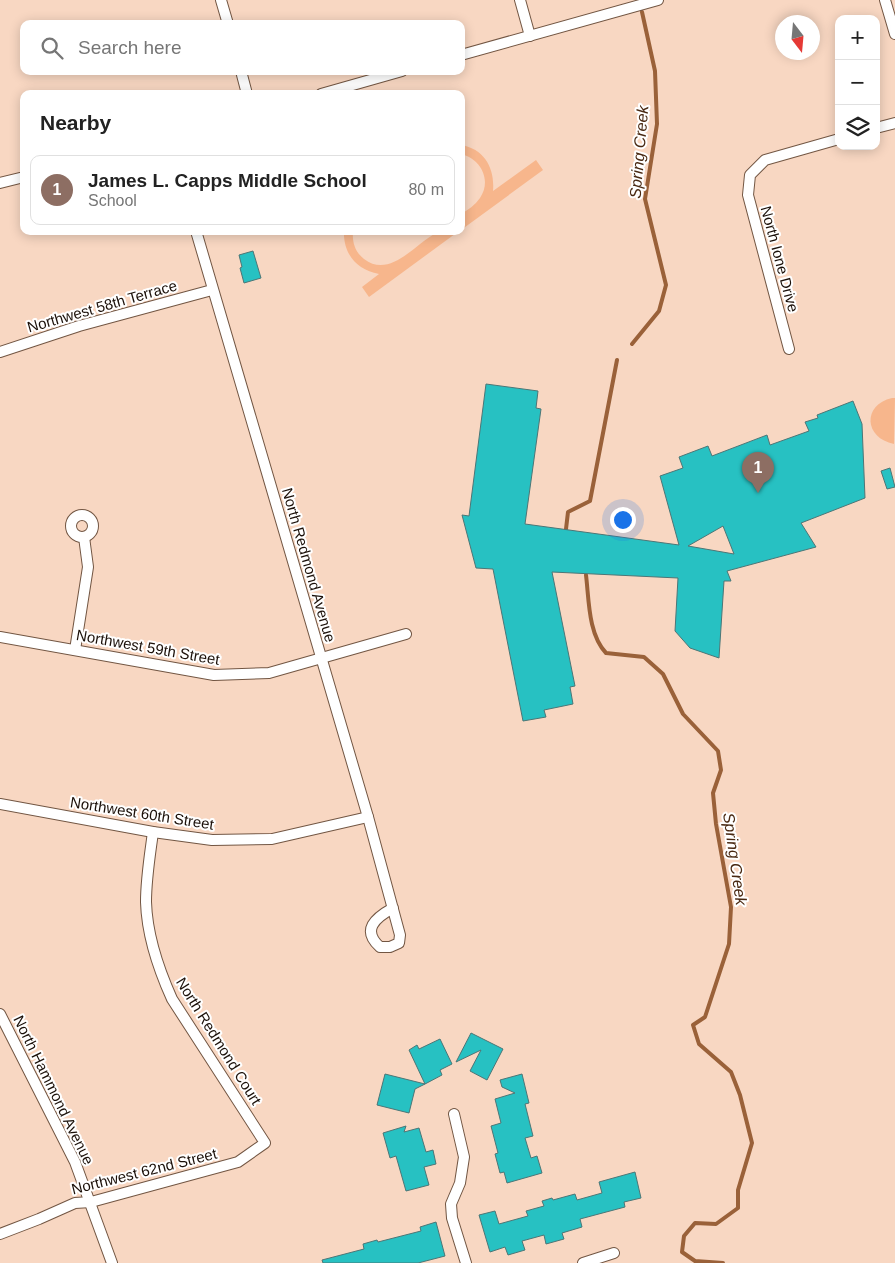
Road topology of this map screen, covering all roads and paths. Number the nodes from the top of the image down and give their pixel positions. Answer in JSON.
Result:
{"nodes":[{"id":1,"x":221,"y":0,"type":"edge"},
{"id":2,"x":520,"y":0,"type":"edge"},
{"id":3,"x":658,"y":0,"type":"edge"},
{"id":4,"x":885,"y":0,"type":"edge"},
{"id":5,"x":227,"y":20,"type":"edge"},
{"id":6,"x":895,"y":34,"type":"edge"},
{"id":7,"x":530,"y":36,"type":"junction"},
{"id":8,"x":465,"y":54,"type":"edge"},
{"id":9,"x":242,"y":75,"type":"edge"},
{"id":10,"x":388,"y":75,"type":"edge"},
{"id":11,"x":247,"y":90,"type":"edge"},
{"id":12,"x":335,"y":90,"type":"edge"},
{"id":13,"x":895,"y":125,"type":"edge"},
{"id":14,"x":880,"y":127,"type":"edge"},
{"id":15,"x":835,"y":140,"type":"edge"},
{"id":16,"x":20,"y":178,"type":"edge"},
{"id":17,"x":0,"y":183,"type":"edge"},
{"id":18,"x":197,"y":235,"type":"edge"},
{"id":19,"x":212,"y":290,"type":"junction"},
{"id":20,"x":789,"y":349,"type":"dead end"},
{"id":21,"x":0,"y":352,"type":"edge"},
{"id":22,"x":84,"y":537,"type":"dead end"},
{"id":23,"x":406,"y":634,"type":"dead end"},
{"id":24,"x":0,"y":637,"type":"edge"},
{"id":25,"x":76,"y":650,"type":"junction"},
{"id":26,"x":321,"y":659,"type":"junction"},
{"id":27,"x":0,"y":804,"type":"edge"},
{"id":28,"x":368,"y":817,"type":"junction"},
{"id":29,"x":153,"y":832,"type":"junction"},
{"id":30,"x":393,"y":908,"type":"dead end"},
{"id":31,"x":0,"y":1014,"type":"edge"},
{"id":32,"x":454,"y":1114,"type":"dead end"},
{"id":33,"x":265,"y":1143,"type":"joint"},
{"id":34,"x":91,"y":1202,"type":"junction"},
{"id":35,"x":0,"y":1234,"type":"edge"},
{"id":36,"x":614,"y":1253,"type":"dead end"},
{"id":37,"x":112,"y":1263,"type":"edge"},
{"id":38,"x":466,"y":1263,"type":"edge"},
{"id":39,"x":583,"y":1263,"type":"edge"}],
"edges":[{"from":1,"to":5,"type":"street"},
{"from":2,"to":7,"type":"street"},
{"from":3,"to":7,"type":"street"},
{"from":4,"to":6,"type":"street"},
{"from":7,"to":8,"type":"street"},
{"from":9,"to":11,"type":"street"},
{"from":10,"to":12,"type":"street"},
{"from":13,"to":14,"type":"street"},
{"from":15,"to":20,"type":"street","name":"North Ione Drive"},
{"from":16,"to":17,"type":"street"},
{"from":18,"to":19,"type":"street","name":"North Redmond Avenue"},
{"from":19,"to":21,"type":"street","name":"Northwest 58th Terrace"},
{"from":19,"to":26,"type":"street","name":"North Redmond Avenue"},
{"from":22,"to":25,"type":"street"},
{"from":23,"to":26,"type":"street","name":"Northwest 59th Street"},
{"from":24,"to":25,"type":"street","name":"Northwest 59th Street"},
{"from":25,"to":26,"type":"street","name":"Northwest 59th Street"},
{"from":26,"to":28,"type":"street","name":"North Redmond Avenue"},
{"from":27,"to":29,"type":"street","name":"Northwest 60th Street"},
{"from":28,"to":29,"type":"street","name":"Northwest 60th Street"},
{"from":28,"to":30,"type":"street","name":"North Redmond Avenue"},
{"from":29,"to":33,"type":"street","name":"North Redmond Court"},
{"from":31,"to":34,"type":"street","name":"North Hammond Avenue"},
{"from":32,"to":38,"type":"street"},
{"from":33,"to":34,"type":"street","name":"Northwest 62nd Street"},
{"from":34,"to":35,"type":"street","name":"Northwest 62nd Street"},
{"from":34,"to":37,"type":"street","name":"North Hammond Avenue"},
{"from":36,"to":39,"type":"street"}]}
